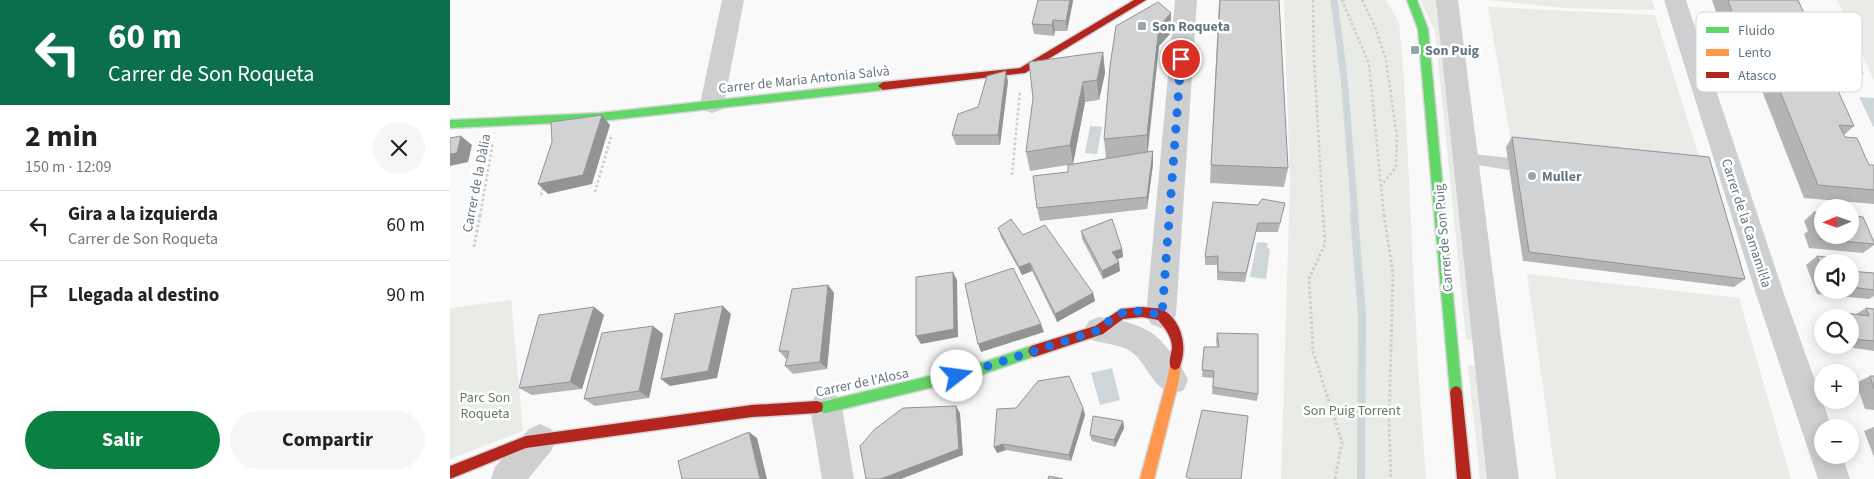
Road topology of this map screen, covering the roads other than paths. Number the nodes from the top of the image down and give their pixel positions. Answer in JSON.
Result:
{"nodes":[{"id":1,"x":733,"y":0,"type":"edge"},
{"id":2,"x":1141,"y":0,"type":"edge"},
{"id":3,"x":1186,"y":0,"type":"edge"},
{"id":4,"x":1412,"y":0,"type":"edge"},
{"id":5,"x":1447,"y":0,"type":"edge"},
{"id":6,"x":1675,"y":0,"type":"edge"},
{"id":7,"x":1696,"y":65,"type":"edge"},
{"id":8,"x":1705,"y":92,"type":"edge"},
{"id":9,"x":712,"y":104,"type":"junction"},
{"id":10,"x":450,"y":124,"type":"edge"},
{"id":11,"x":1465,"y":158,"type":"junction"},
{"id":12,"x":1509,"y":164,"type":"dead end"},
{"id":13,"x":1162,"y":315,"type":"junction"},
{"id":14,"x":1099,"y":330,"type":"junction"},
{"id":15,"x":1173,"y":380,"type":"junction"},
{"id":16,"x":826,"y":407,"type":"junction"},
{"id":17,"x":1814,"y":423,"type":"edge"},
{"id":18,"x":540,"y":440,"type":"junction"},
{"id":19,"x":1829,"y":464,"type":"edge"},
{"id":20,"x":470,"y":470,"type":"edge"},
{"id":21,"x":450,"y":473,"type":"edge"},
{"id":22,"x":507,"y":479,"type":"edge"},
{"id":23,"x":838,"y":479,"type":"edge"},
{"id":24,"x":1147,"y":479,"type":"edge"},
{"id":25,"x":1464,"y":479,"type":"edge"},
{"id":26,"x":1503,"y":479,"type":"edge"},
{"id":27,"x":1834,"y":479,"type":"edge"}],
"edges":[{"from":1,"to":9,"type":"street"},
{"from":2,"to":9,"type":"street","name":"Carrer de Maria Antonia Salvà"},
{"from":3,"to":13,"type":"street"},
{"from":4,"to":25,"type":"street","name":"Carrer de Son Puig"},
{"from":5,"to":11,"type":"street"},
{"from":6,"to":7,"type":"street","name":"Carrer de la Camamil·la"},
{"from":8,"to":17,"type":"street","name":"Carrer de la Camamil·la"},
{"from":9,"to":10,"type":"street","name":"Carrer de Maria Antonia Salvà"},
{"from":11,"to":12,"type":"lane"},
{"from":11,"to":26,"type":"street"},
{"from":13,"to":14,"type":"street","name":"Carrer de l'Alosa"},
{"from":13,"to":15,"type":"street"},
{"from":14,"to":15,"type":"street"},
{"from":14,"to":16,"type":"street","name":"Carrer de l'Alosa"},
{"from":15,"to":24,"type":"street"},
{"from":16,"to":18,"type":"street","name":"Carrer de l'Alosa"},
{"from":16,"to":23,"type":"street"},
{"from":18,"to":20,"type":"street","name":"Carrer de l'Alosa"},
{"from":18,"to":22,"type":"street"},
{"from":19,"to":27,"type":"street"},
{"from":20,"to":21,"type":"street","name":"Carrer de l'Alosa"}]}
